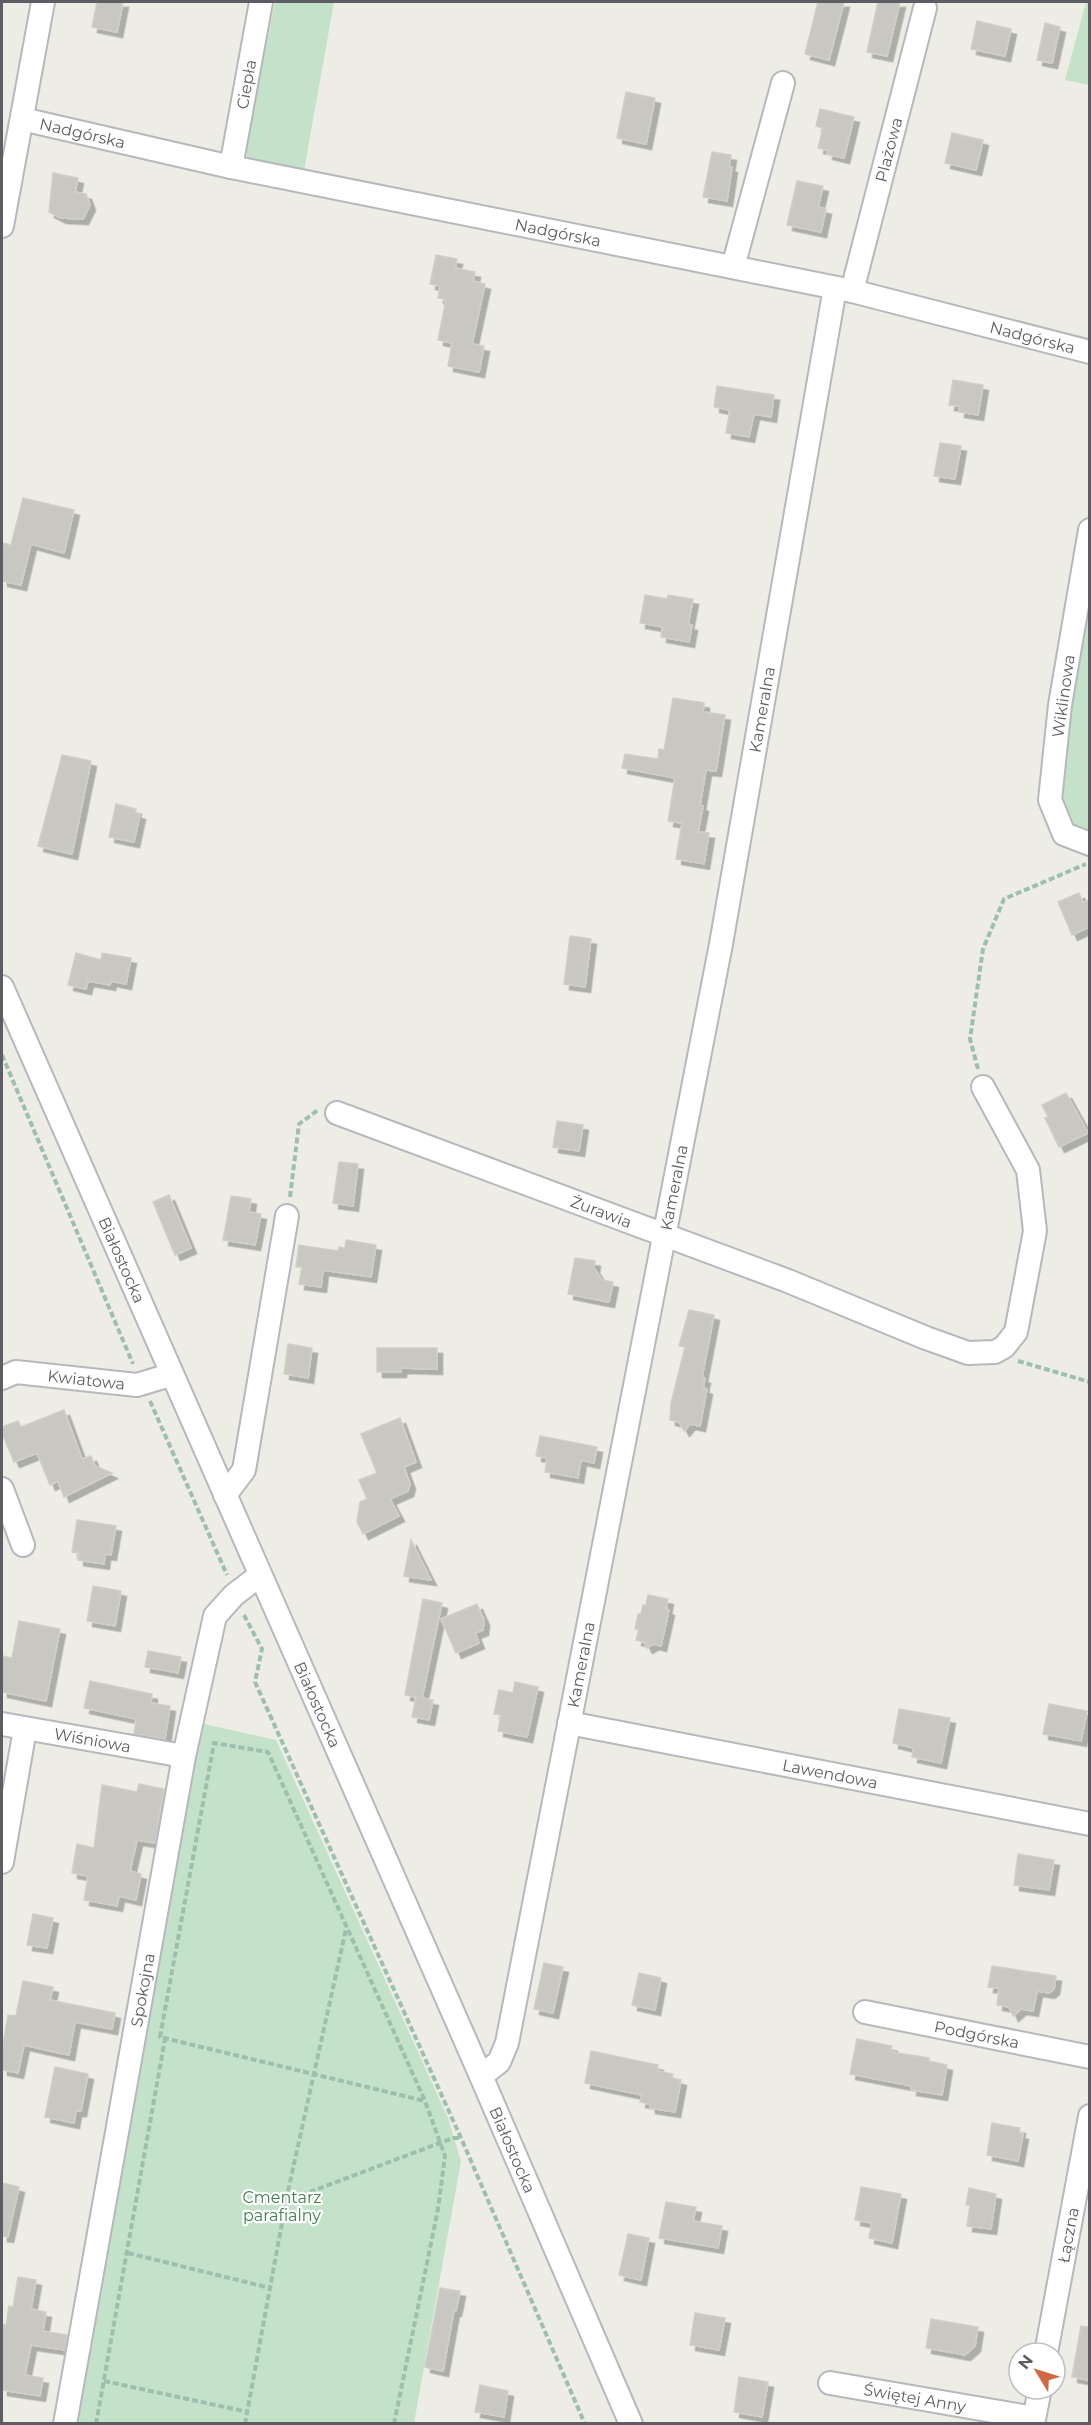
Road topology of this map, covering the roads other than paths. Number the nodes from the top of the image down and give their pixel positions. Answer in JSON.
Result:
{"nodes":[{"id":1,"x":43,"y":2,"type":"edge"},
{"id":2,"x":261,"y":2,"type":"edge"},
{"id":3,"x":925,"y":8,"type":"dead end"},
{"id":4,"x":783,"y":83,"type":"dead end"},
{"id":5,"x":22,"y":119,"type":"junction"},
{"id":6,"x":231,"y":167,"type":"junction"},
{"id":7,"x":2,"y":226,"type":"edge"},
{"id":8,"x":733,"y":267,"type":"junction"},
{"id":9,"x":844,"y":290,"type":"junction"},
{"id":10,"x":1089,"y":352,"type":"edge"},
{"id":11,"x":1089,"y":530,"type":"edge"},
{"id":12,"x":1089,"y":844,"type":"edge"},
{"id":13,"x":2,"y":987,"type":"edge"},
{"id":14,"x":983,"y":1087,"type":"road end"},
{"id":15,"x":337,"y":1113,"type":"road end"},
{"id":16,"x":286,"y":1215,"type":"road end"},
{"id":17,"x":664,"y":1236,"type":"junction"},
{"id":18,"x":170,"y":1375,"type":"junction"},
{"id":19,"x":2,"y":1378,"type":"edge"},
{"id":20,"x":2,"y":1489,"type":"edge"},
{"id":21,"x":225,"y":1495,"type":"junction"},
{"id":22,"x":23,"y":1545,"type":"dead end"},
{"id":23,"x":259,"y":1576,"type":"junction"},
{"id":24,"x":569,"y":1723,"type":"junction"},
{"id":25,"x":2,"y":1724,"type":"edge"},
{"id":26,"x":26,"y":1729,"type":"junction"},
{"id":27,"x":184,"y":1756,"type":"junction"},
{"id":28,"x":1089,"y":1824,"type":"edge"},
{"id":29,"x":2,"y":1862,"type":"edge"},
{"id":30,"x":865,"y":2012,"type":"dead end"},
{"id":31,"x":1089,"y":2057,"type":"edge"},
{"id":32,"x":482,"y":2076,"type":"junction"},
{"id":33,"x":1089,"y":2116,"type":"edge"},
{"id":34,"x":1048,"y":2341,"type":"edge"},
{"id":35,"x":830,"y":2383,"type":"dead end"},
{"id":36,"x":1038,"y":2401,"type":"edge"},
{"id":37,"x":1034,"y":2421,"type":"edge"},
{"id":38,"x":65,"y":2424,"type":"edge"},
{"id":39,"x":631,"y":2424,"type":"edge"}],
"edges":[{"from":1,"to":5,"type":"street"},
{"from":2,"to":6,"type":"street","name":"Ciepła"},
{"from":3,"to":9,"type":"street","name":"Plażowa"},
{"from":4,"to":8,"type":"street"},
{"from":5,"to":6,"type":"street","name":"Nadgórska"},
{"from":5,"to":7,"type":"street"},
{"from":6,"to":8,"type":"street","name":"Nadgórska"},
{"from":8,"to":9,"type":"street","name":"Nadgórska"},
{"from":9,"to":10,"type":"street","name":"Nadgórska"},
{"from":9,"to":17,"type":"street","name":"Kameralna"},
{"from":11,"to":12,"type":"street","name":"Wiklinowa"},
{"from":13,"to":18,"type":"street","name":"Białostocka"},
{"from":14,"to":17,"type":"street","name":"Żurawia"},
{"from":15,"to":17,"type":"street","name":"Żurawia"},
{"from":16,"to":21,"type":"street"},
{"from":17,"to":24,"type":"street","name":"Kameralna"},
{"from":18,"to":19,"type":"street","name":"Kwiatowa"},
{"from":18,"to":21,"type":"street","name":"Białostocka"},
{"from":20,"to":22,"type":"street"},
{"from":21,"to":23,"type":"street","name":"Białostocka"},
{"from":23,"to":27,"type":"street","name":"Spokojna"},
{"from":23,"to":32,"type":"street","name":"Białostocka"},
{"from":24,"to":28,"type":"street","name":"Lawendowa"},
{"from":24,"to":32,"type":"street","name":"Kameralna"},
{"from":25,"to":26,"type":"street","name":"Wiśniowa"},
{"from":26,"to":27,"type":"street","name":"Wiśniowa"},
{"from":26,"to":29,"type":"street"},
{"from":27,"to":38,"type":"street","name":"Spokojna"},
{"from":30,"to":31,"type":"street","name":"Podgórska"},
{"from":32,"to":39,"type":"street","name":"Białostocka"},
{"from":33,"to":34,"type":"street","name":"Łączna"},
{"from":35,"to":37,"type":"street","name":"Świętej Anny"},
{"from":36,"to":37,"type":"street"}]}
